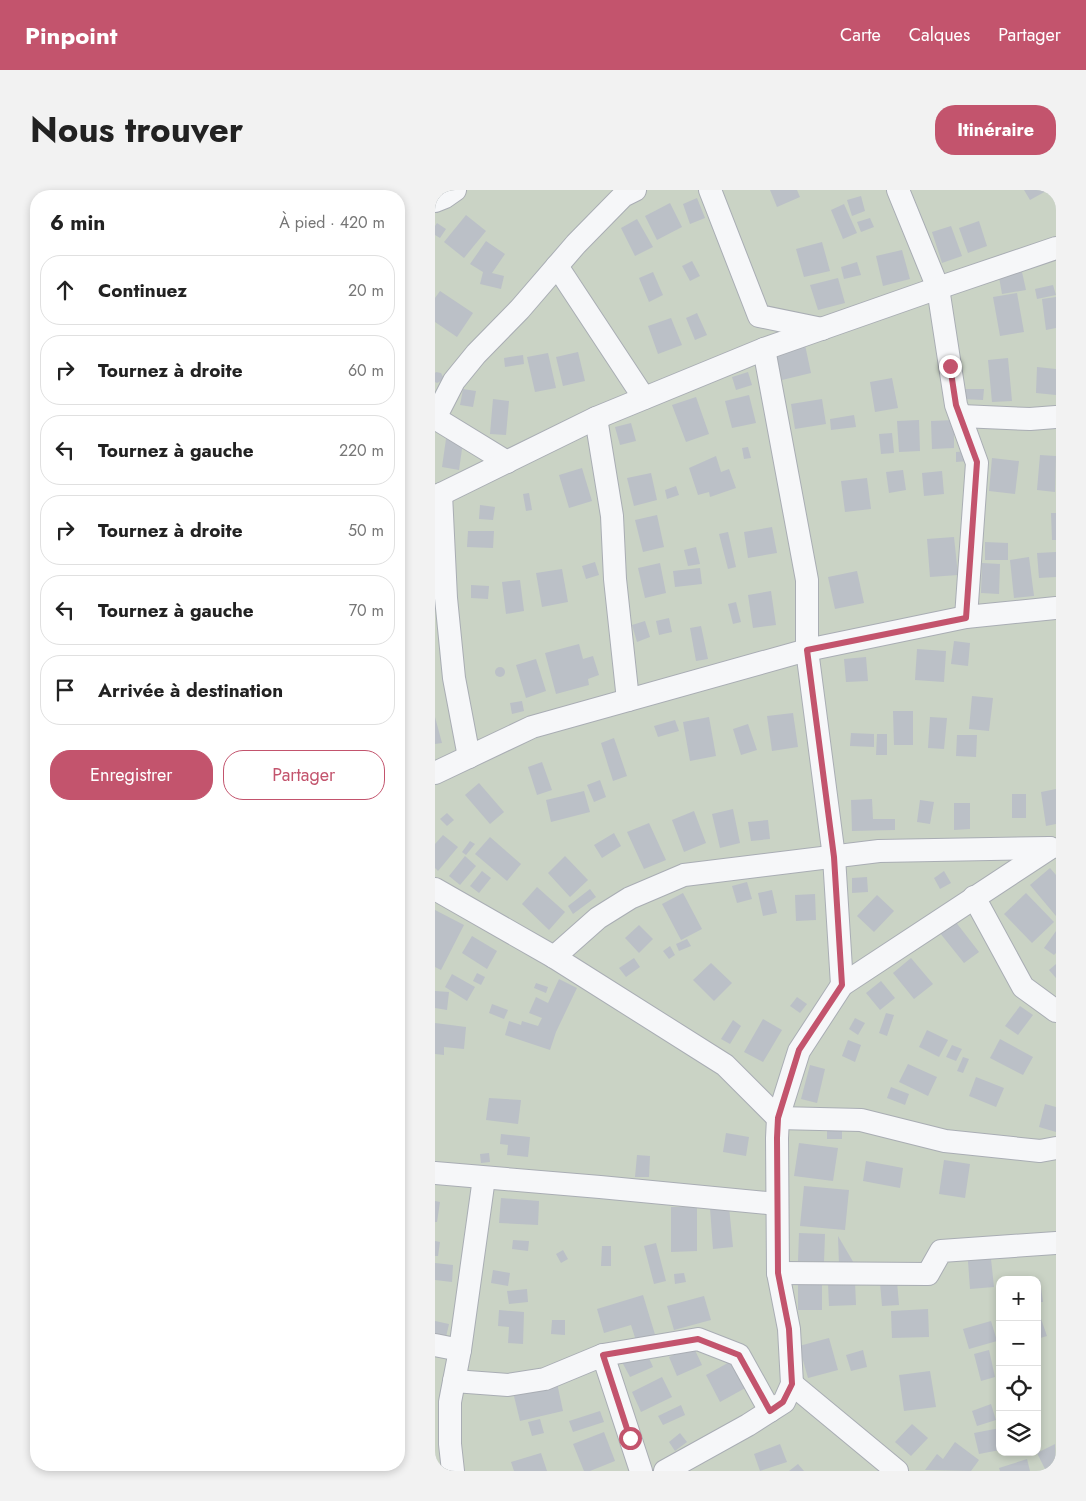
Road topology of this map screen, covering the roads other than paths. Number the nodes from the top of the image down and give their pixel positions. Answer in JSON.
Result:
{"nodes":[{"id":1,"x":455,"y":190,"type":"edge"},
{"id":2,"x":635,"y":190,"type":"edge"},
{"id":3,"x":711,"y":190,"type":"edge"},
{"id":4,"x":898,"y":190,"type":"edge"},
{"id":5,"x":435,"y":201,"type":"edge"},
{"id":6,"x":1056,"y":248,"type":"edge"},
{"id":7,"x":557,"y":266,"type":"junction"},
{"id":8,"x":938,"y":288,"type":"junction"},
{"id":9,"x":823,"y":329,"type":"junction"},
{"id":10,"x":763,"y":349,"type":"junction"},
{"id":11,"x":644,"y":398,"type":"junction"},
{"id":12,"x":961,"y":416,"type":"junction"},
{"id":13,"x":435,"y":418,"type":"edge"},
{"id":14,"x":596,"y":418,"type":"junction"},
{"id":15,"x":1056,"y":418,"type":"edge"},
{"id":16,"x":507,"y":462,"type":"junction"},
{"id":17,"x":438,"y":495,"type":"edge"},
{"id":18,"x":1056,"y":608,"type":"edge"},
{"id":19,"x":966,"y":618,"type":"junction"},
{"id":20,"x":807,"y":650,"type":"junction"},
{"id":21,"x":628,"y":700,"type":"junction"},
{"id":22,"x":469,"y":757,"type":"junction"},
{"id":23,"x":435,"y":773,"type":"edge"},
{"id":24,"x":1053,"y":848,"type":"edge"},
{"id":25,"x":834,"y":857,"type":"junction"},
{"id":26,"x":435,"y":889,"type":"edge"},
{"id":27,"x":974,"y":897,"type":"junction"},
{"id":28,"x":554,"y":957,"type":"junction"},
{"id":29,"x":842,"y":985,"type":"junction"},
{"id":30,"x":1056,"y":1011,"type":"edge"},
{"id":31,"x":778,"y":1118,"type":"junction"},
{"id":32,"x":1056,"y":1148,"type":"edge"},
{"id":33,"x":435,"y":1173,"type":"edge"},
{"id":34,"x":484,"y":1178,"type":"junction"},
{"id":35,"x":777,"y":1204,"type":"junction"},
{"id":36,"x":1056,"y":1243,"type":"edge"},
{"id":37,"x":778,"y":1273,"type":"junction"},
{"id":38,"x":435,"y":1345,"type":"edge"},
{"id":39,"x":460,"y":1350,"type":"junction"},
{"id":40,"x":603,"y":1355,"type":"junction"},
{"id":41,"x":454,"y":1381,"type":"junction"},
{"id":42,"x":792,"y":1384,"type":"junction"},
{"id":43,"x":770,"y":1411,"type":"junction"},
{"id":44,"x":453,"y":1471,"type":"edge"},
{"id":45,"x":641,"y":1471,"type":"edge"},
{"id":46,"x":665,"y":1471,"type":"edge"},
{"id":47,"x":897,"y":1471,"type":"edge"}],
"edges":[{"from":1,"to":5,"type":"street"},
{"from":2,"to":7,"type":"street"},
{"from":3,"to":9,"type":"street"},
{"from":4,"to":8,"type":"street"},
{"from":6,"to":8,"type":"street"},
{"from":7,"to":11,"type":"street"},
{"from":7,"to":13,"type":"street"},
{"from":8,"to":9,"type":"street"},
{"from":8,"to":12,"type":"street"},
{"from":9,"to":10,"type":"street"},
{"from":10,"to":11,"type":"street"},
{"from":10,"to":20,"type":"street"},
{"from":11,"to":14,"type":"street"},
{"from":12,"to":15,"type":"street"},
{"from":12,"to":19,"type":"street"},
{"from":13,"to":16,"type":"street"},
{"from":14,"to":16,"type":"street"},
{"from":14,"to":21,"type":"street"},
{"from":16,"to":17,"type":"street"},
{"from":17,"to":22,"type":"street"},
{"from":18,"to":19,"type":"street"},
{"from":19,"to":20,"type":"street"},
{"from":20,"to":21,"type":"street"},
{"from":20,"to":25,"type":"street"},
{"from":21,"to":22,"type":"street"},
{"from":22,"to":23,"type":"street"},
{"from":24,"to":25,"type":"street"},
{"from":24,"to":27,"type":"street"},
{"from":25,"to":28,"type":"street"},
{"from":25,"to":29,"type":"street"},
{"from":26,"to":28,"type":"street"},
{"from":27,"to":29,"type":"street"},
{"from":27,"to":30,"type":"street"},
{"from":28,"to":31,"type":"street"},
{"from":29,"to":31,"type":"street"},
{"from":31,"to":32,"type":"street"},
{"from":31,"to":35,"type":"street"},
{"from":33,"to":34,"type":"street"},
{"from":34,"to":35,"type":"street"},
{"from":34,"to":39,"type":"street"},
{"from":35,"to":37,"type":"street"},
{"from":36,"to":37,"type":"street"},
{"from":37,"to":42,"type":"street"},
{"from":38,"to":39,"type":"street"},
{"from":39,"to":41,"type":"street"},
{"from":40,"to":41,"type":"street"},
{"from":40,"to":43,"type":"street"},
{"from":40,"to":45,"type":"street"},
{"from":41,"to":44,"type":"street"},
{"from":42,"to":43,"type":"street"},
{"from":42,"to":47,"type":"street"},
{"from":43,"to":46,"type":"street"}]}
